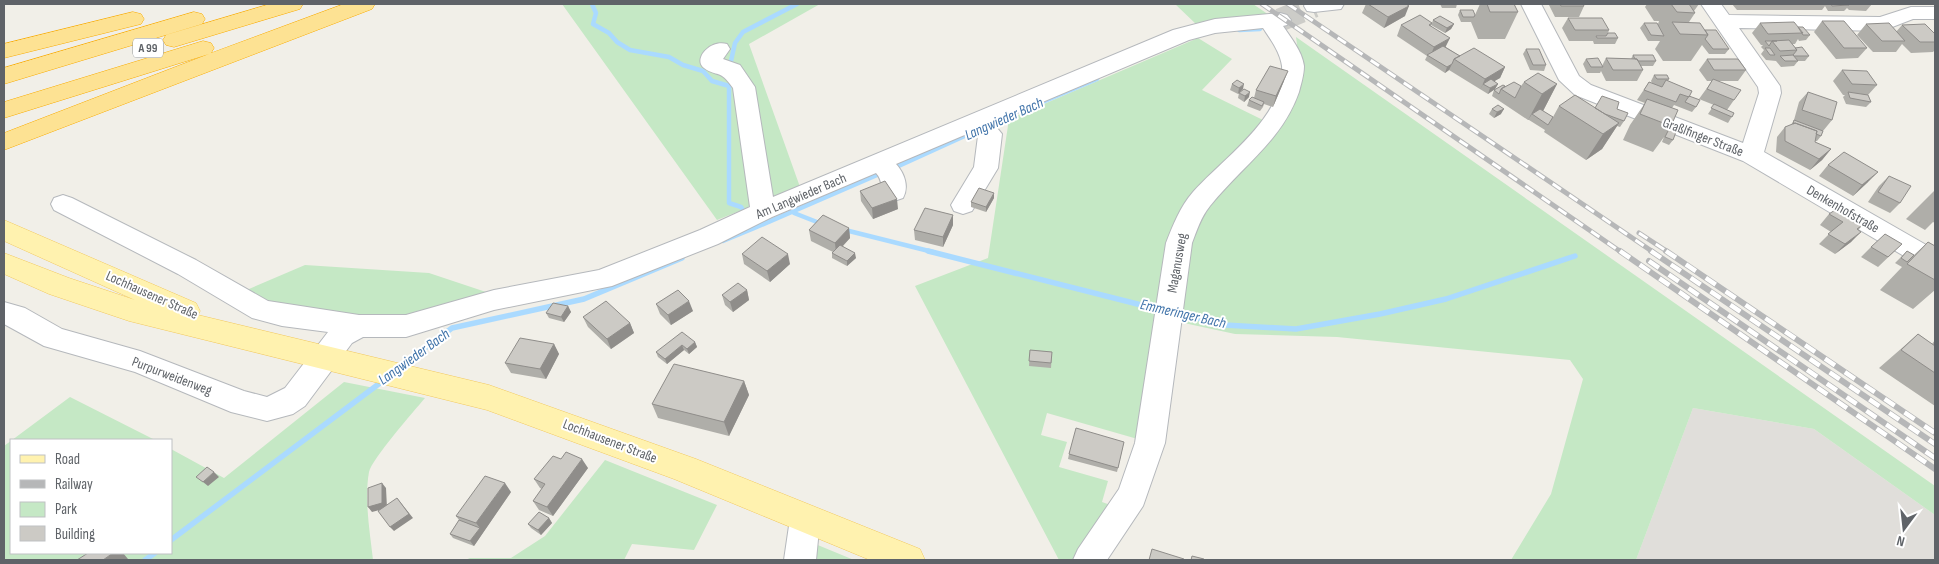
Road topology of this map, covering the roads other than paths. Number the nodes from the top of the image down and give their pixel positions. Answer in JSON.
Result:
{"nodes":[{"id":1,"x":193,"y":4,"type":"edge"},
{"id":2,"x":244,"y":4,"type":"edge"},
{"id":3,"x":292,"y":4,"type":"edge"},
{"id":4,"x":340,"y":4,"type":"edge"},
{"id":5,"x":364,"y":4,"type":"edge"},
{"id":6,"x":1531,"y":4,"type":"edge"},
{"id":7,"x":1907,"y":8,"type":"edge"},
{"id":8,"x":1717,"y":12,"type":"edge"},
{"id":9,"x":1935,"y":13,"type":"edge"},
{"id":10,"x":1275,"y":21,"type":"joint"},
{"id":11,"x":719,"y":49,"type":"dead end"},
{"id":12,"x":4,"y":52,"type":"edge"},
{"id":13,"x":4,"y":76,"type":"edge"},
{"id":14,"x":4,"y":93,"type":"edge"},
{"id":15,"x":4,"y":110,"type":"edge"},
{"id":16,"x":982,"y":126,"type":"junction"},
{"id":17,"x":7,"y":143,"type":"edge"},
{"id":18,"x":1751,"y":155,"type":"junction"},
{"id":19,"x":63,"y":204,"type":"dead end"},
{"id":20,"x":963,"y":205,"type":"dead end"},
{"id":21,"x":753,"y":216,"type":"junction"},
{"id":22,"x":4,"y":230,"type":"edge"},
{"id":23,"x":1935,"y":262,"type":"edge"},
{"id":24,"x":4,"y":263,"type":"edge"},
{"id":25,"x":1168,"y":311,"type":"joint"},
{"id":26,"x":4,"y":313,"type":"edge"},
{"id":27,"x":359,"y":326,"type":"junction"},
{"id":28,"x":313,"y":356,"type":"junction"},
{"id":29,"x":805,"y":519,"type":"junction"},
{"id":30,"x":800,"y":560,"type":"edge"},
{"id":31,"x":908,"y":560,"type":"edge"},
{"id":32,"x":1089,"y":560,"type":"edge"}],
"edges":[{"from":1,"to":12,"type":"highway"},
{"from":2,"to":13,"type":"highway"},
{"from":3,"to":14,"type":"highway","number":"A 99"},
{"from":4,"to":15,"type":"highway","number":"A 99"},
{"from":5,"to":17,"type":"highway"},
{"from":6,"to":18,"type":"street","name":"Graßlfinger Straße"},
{"from":7,"to":8,"type":"street"},
{"from":7,"to":9,"type":"street"},
{"from":8,"to":18,"type":"street"},
{"from":10,"to":16,"type":"street","name":"Am Langwieder Bach"},
{"from":10,"to":25,"type":"street","name":"Maganusweg"},
{"from":11,"to":21,"type":"street"},
{"from":16,"to":20,"type":"street"},
{"from":16,"to":21,"type":"street","name":"Am Langwieder Bach"},
{"from":18,"to":23,"type":"street","name":"Denkenhofstraße"},
{"from":19,"to":27,"type":"street","name":"Am Langwieder Bach"},
{"from":21,"to":27,"type":"street","name":"Am Langwieder Bach"},
{"from":22,"to":28,"type":"main road","name":"Lochhausener Straße"},
{"from":24,"to":28,"type":"main road","name":"Lochhausener Straße"},
{"from":25,"to":32,"type":"street","name":"Maganusweg"},
{"from":26,"to":28,"type":"street","name":"Purpurweidenweg"},
{"from":27,"to":28,"type":"street"},
{"from":28,"to":29,"type":"main road","name":"Lochhausener Straße"},
{"from":29,"to":30,"type":"street"},
{"from":29,"to":31,"type":"main road","name":"Lochhausener Straße"}]}
